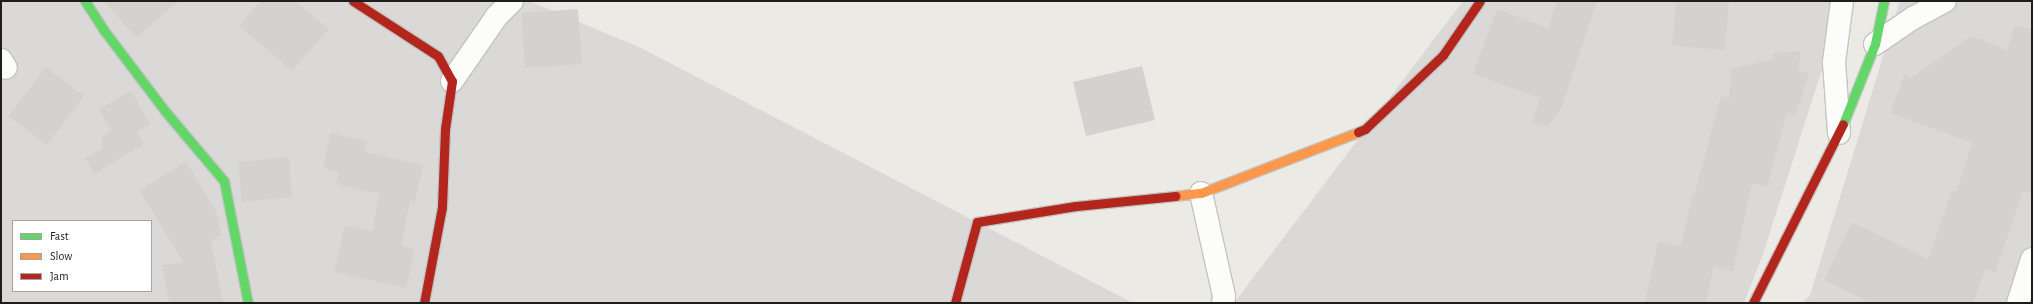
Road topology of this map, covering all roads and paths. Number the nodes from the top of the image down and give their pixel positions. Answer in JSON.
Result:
{"nodes":[{"id":1,"x":85,"y":1,"type":"edge"},
{"id":2,"x":353,"y":1,"type":"edge"},
{"id":3,"x":512,"y":1,"type":"edge"},
{"id":4,"x":1480,"y":1,"type":"edge"},
{"id":5,"x":1842,"y":1,"type":"edge"},
{"id":6,"x":1884,"y":1,"type":"edge"},
{"id":7,"x":1944,"y":1,"type":"edge"},
{"id":8,"x":1875,"y":44,"type":"junction"},
{"id":9,"x":452,"y":81,"type":"junction"},
{"id":10,"x":1839,"y":133,"type":"junction"},
{"id":11,"x":1201,"y":193,"type":"junction"},
{"id":12,"x":2032,"y":259,"type":"edge"},
{"id":13,"x":248,"y":303,"type":"edge"},
{"id":14,"x":424,"y":303,"type":"edge"},
{"id":15,"x":955,"y":303,"type":"edge"},
{"id":16,"x":1223,"y":303,"type":"edge"},
{"id":17,"x":1754,"y":303,"type":"edge"},
{"id":18,"x":2018,"y":303,"type":"edge"}],
"edges":[{"from":1,"to":13,"type":"street"},
{"from":2,"to":9,"type":"street"},
{"from":3,"to":9,"type":"street"},
{"from":4,"to":11,"type":"street"},
{"from":5,"to":10,"type":"street"},
{"from":6,"to":8,"type":"street"},
{"from":7,"to":8,"type":"street"},
{"from":8,"to":10,"type":"street"},
{"from":9,"to":14,"type":"street"},
{"from":10,"to":17,"type":"street"},
{"from":11,"to":15,"type":"street"},
{"from":11,"to":16,"type":"street"},
{"from":12,"to":18,"type":"street"}]}
